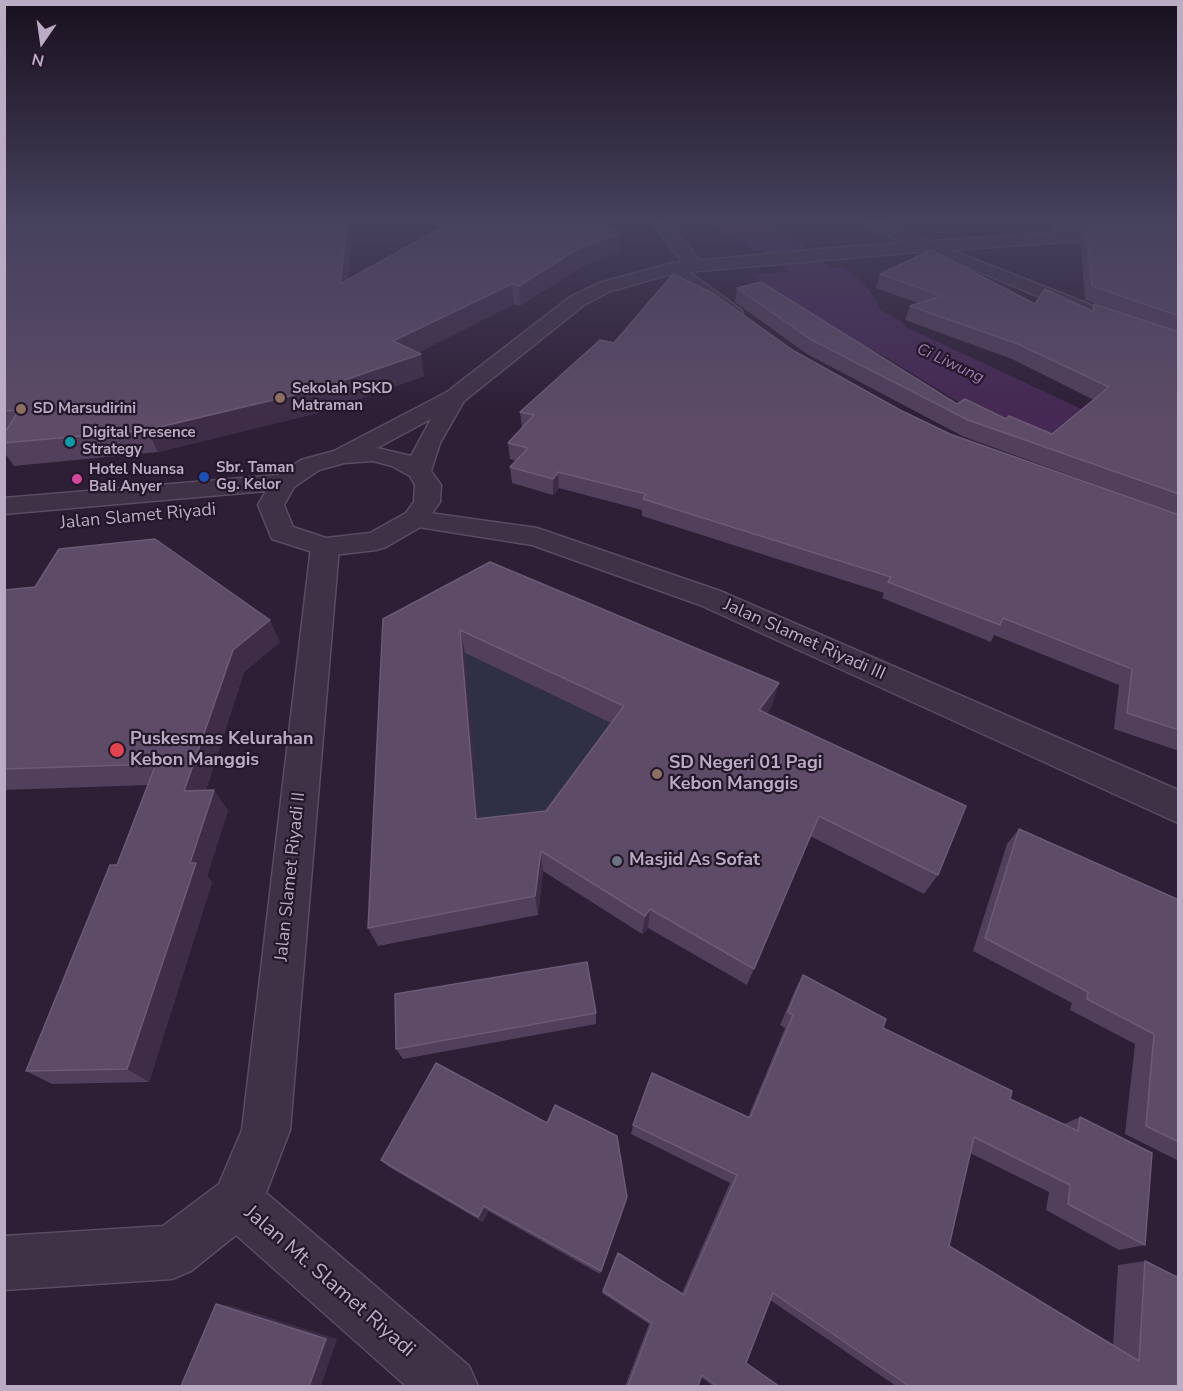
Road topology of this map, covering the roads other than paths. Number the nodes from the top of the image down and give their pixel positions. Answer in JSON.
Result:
{"nodes":[{"id":1,"x":601,"y":289,"type":"edge"},
{"id":2,"x":701,"y":289,"type":"edge"},
{"id":3,"x":1034,"y":289,"type":"edge"},
{"id":4,"x":1106,"y":318,"type":"edge"},
{"id":5,"x":749,"y":325,"type":"edge"},
{"id":6,"x":455,"y":397,"type":"junction"},
{"id":7,"x":343,"y":456,"type":"junction"},
{"id":8,"x":419,"y":471,"type":"junction"},
{"id":9,"x":284,"y":482,"type":"junction"},
{"id":10,"x":271,"y":505,"type":"junction"},
{"id":11,"x":4,"y":506,"type":"edge"},
{"id":12,"x":416,"y":519,"type":"junction"},
{"id":13,"x":4,"y":529,"type":"edge"},
{"id":14,"x":325,"y":547,"type":"junction"},
{"id":15,"x":1179,"y":807,"type":"edge"},
{"id":16,"x":237,"y":1202,"type":"junction"},
{"id":17,"x":4,"y":1263,"type":"edge"},
{"id":18,"x":449,"y":1386,"type":"edge"}],
"edges":[{"from":1,"to":6,"type":"street"},
{"from":2,"to":5,"type":"street"},
{"from":3,"to":4,"type":"street"},
{"from":6,"to":7,"type":"street"},
{"from":6,"to":8,"type":"street"},
{"from":7,"to":8,"type":"street"},
{"from":7,"to":9,"type":"street"},
{"from":8,"to":12,"type":"street"},
{"from":9,"to":10,"type":"street"},
{"from":9,"to":11,"type":"street","name":"Jalan Slamet Riyadi"},
{"from":10,"to":13,"type":"street","name":"Jalan Slamet Riyadi"},
{"from":10,"to":14,"type":"street"},
{"from":12,"to":14,"type":"street"},
{"from":12,"to":15,"type":"street","name":"Jalan Slamet Riyadi III"},
{"from":14,"to":16,"type":"street","name":"Jalan Slamet Riyadi II"},
{"from":16,"to":17,"type":"street"},
{"from":16,"to":18,"type":"street","name":"Jalan Mt. Slamet Riyadi"}]}
